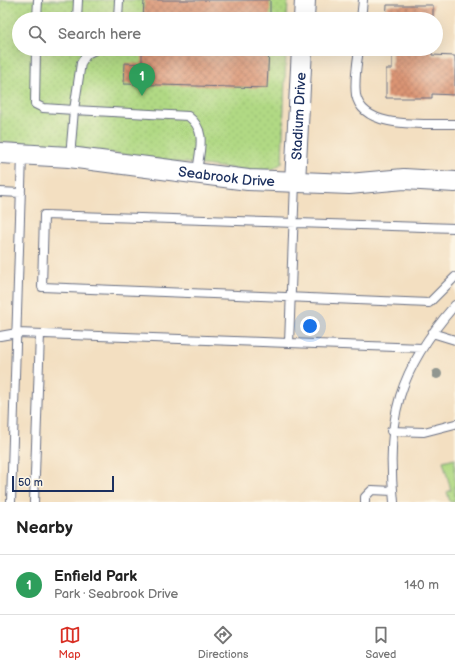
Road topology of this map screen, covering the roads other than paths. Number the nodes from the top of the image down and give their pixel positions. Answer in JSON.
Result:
{"nodes":[{"id":1,"x":38,"y":0,"type":"edge"},
{"id":2,"x":78,"y":0,"type":"edge"},
{"id":3,"x":119,"y":0,"type":"edge"},
{"id":4,"x":305,"y":0,"type":"edge"},
{"id":5,"x":363,"y":0,"type":"edge"},
{"id":6,"x":37,"y":12,"type":"edge"},
{"id":7,"x":77,"y":12,"type":"edge"},
{"id":8,"x":118,"y":12,"type":"edge"},
{"id":9,"x":304,"y":12,"type":"edge"},
{"id":10,"x":362,"y":12,"type":"edge"},
{"id":11,"x":36,"y":56,"type":"edge"},
{"id":12,"x":84,"y":56,"type":"edge"},
{"id":13,"x":302,"y":56,"type":"edge"},
{"id":14,"x":359,"y":56,"type":"edge"},
{"id":15,"x":74,"y":110,"type":"junction"},
{"id":16,"x":455,"y":124,"type":"edge"},
{"id":17,"x":0,"y":153,"type":"edge"},
{"id":18,"x":22,"y":154,"type":"junction"},
{"id":19,"x":70,"y":157,"type":"junction"},
{"id":20,"x":197,"y":173,"type":"junction"},
{"id":21,"x":295,"y":182,"type":"junction"},
{"id":22,"x":455,"y":182,"type":"edge"},
{"id":23,"x":0,"y":192,"type":"edge"},
{"id":24,"x":21,"y":193,"type":"junction"},
{"id":25,"x":294,"y":224,"type":"junction"},
{"id":26,"x":455,"y":228,"type":"edge"},
{"id":27,"x":455,"y":277,"type":"edge"},
{"id":28,"x":291,"y":298,"type":"junction"},
{"id":29,"x":455,"y":305,"type":"edge"},
{"id":30,"x":17,"y":333,"type":"junction"},
{"id":31,"x":432,"y":333,"type":"junction"},
{"id":32,"x":40,"y":334,"type":"junction"},
{"id":33,"x":0,"y":336,"type":"edge"},
{"id":34,"x":455,"y":340,"type":"edge"},
{"id":35,"x":289,"y":343,"type":"junction"},
{"id":36,"x":422,"y":348,"type":"junction"},
{"id":37,"x":455,"y":424,"type":"edge"},
{"id":38,"x":392,"y":431,"type":"junction"},
{"id":39,"x":393,"y":491,"type":"junction"},
{"id":40,"x":11,"y":502,"type":"edge"},
{"id":41,"x":34,"y":502,"type":"edge"},
{"id":42,"x":366,"y":502,"type":"edge"},
{"id":43,"x":394,"y":502,"type":"edge"}],
"edges":[{"from":1,"to":6,"type":"lane"},
{"from":2,"to":7,"type":"lane"},
{"from":3,"to":8,"type":"lane"},
{"from":4,"to":9,"type":"street"},
{"from":5,"to":10,"type":"lane"},
{"from":11,"to":15,"type":"lane"},
{"from":12,"to":15,"type":"lane"},
{"from":13,"to":21,"type":"street","name":"Stadium Drive"},
{"from":14,"to":16,"type":"lane"},
{"from":15,"to":19,"type":"lane"},
{"from":15,"to":20,"type":"lane"},
{"from":17,"to":18,"type":"street","name":"Seabrook Drive"},
{"from":18,"to":19,"type":"street","name":"Seabrook Drive"},
{"from":18,"to":24,"type":"lane"},
{"from":19,"to":20,"type":"street","name":"Seabrook Drive"},
{"from":20,"to":21,"type":"street","name":"Seabrook Drive"},
{"from":21,"to":22,"type":"street","name":"Seabrook Drive"},
{"from":21,"to":25,"type":"lane"},
{"from":23,"to":24,"type":"lane"},
{"from":24,"to":30,"type":"lane"},
{"from":25,"to":26,"type":"lane"},
{"from":25,"to":28,"type":"lane"},
{"from":25,"to":28,"type":"lane"},
{"from":27,"to":28,"type":"lane"},
{"from":28,"to":35,"type":"lane"},
{"from":29,"to":31,"type":"lane"},
{"from":30,"to":32,"type":"lane"},
{"from":30,"to":33,"type":"lane"},
{"from":30,"to":40,"type":"lane"},
{"from":31,"to":34,"type":"lane"},
{"from":31,"to":36,"type":"lane"},
{"from":32,"to":35,"type":"lane"},
{"from":32,"to":41,"type":"lane"},
{"from":35,"to":36,"type":"lane"},
{"from":36,"to":38,"type":"lane"},
{"from":37,"to":38,"type":"lane"},
{"from":38,"to":39,"type":"lane"},
{"from":39,"to":42,"type":"lane"},
{"from":39,"to":43,"type":"lane"}]}
